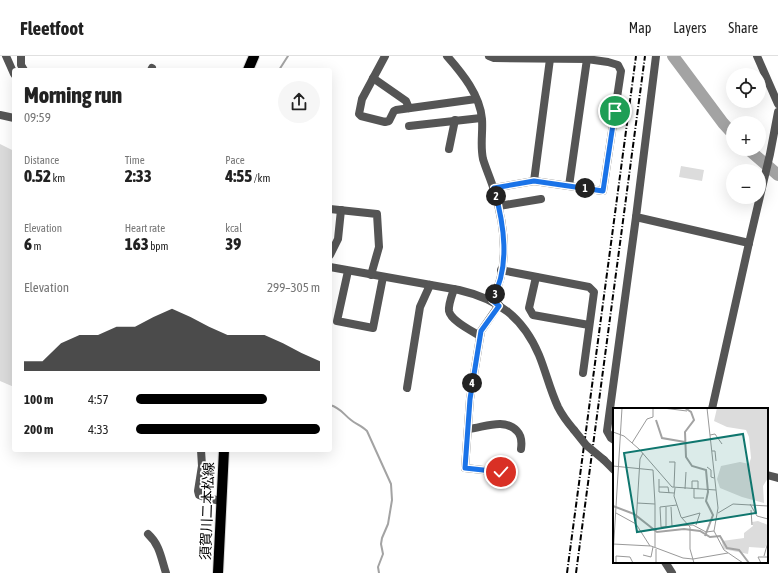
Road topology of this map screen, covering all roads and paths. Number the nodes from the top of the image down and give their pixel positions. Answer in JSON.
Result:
{"nodes":[{"id":1,"x":6,"y":56,"type":"edge"},
{"id":2,"x":21,"y":56,"type":"edge"},
{"id":3,"x":254,"y":56,"type":"edge"},
{"id":4,"x":385,"y":56,"type":"edge"},
{"id":5,"x":446,"y":56,"type":"edge"},
{"id":6,"x":489,"y":56,"type":"edge"},
{"id":7,"x":656,"y":56,"type":"edge"},
{"id":8,"x":757,"y":56,"type":"edge"},
{"id":9,"x":550,"y":59,"type":"junction"},
{"id":10,"x":587,"y":59,"type":"junction"},
{"id":11,"x":23,"y":68,"type":"edge"},
{"id":12,"x":249,"y":68,"type":"edge"},
{"id":13,"x":12,"y":70,"type":"edge"},
{"id":14,"x":373,"y":78,"type":"junction"},
{"id":15,"x":476,"y":99,"type":"junction"},
{"id":16,"x":778,"y":104,"type":"edge"},
{"id":17,"x":409,"y":108,"type":"junction"},
{"id":18,"x":778,"y":112,"type":"edge"},
{"id":19,"x":0,"y":114,"type":"edge"},
{"id":20,"x":12,"y":117,"type":"edge"},
{"id":21,"x":481,"y":118,"type":"junction"},
{"id":22,"x":455,"y":120,"type":"junction"},
{"id":23,"x":409,"y":126,"type":"dead end"},
{"id":24,"x":449,"y":149,"type":"dead end"},
{"id":25,"x":534,"y":181,"type":"junction"},
{"id":26,"x":569,"y":186,"type":"junction"},
{"id":27,"x":494,"y":188,"type":"junction"},
{"id":28,"x":541,"y":199,"type":"dead end"},
{"id":29,"x":499,"y":206,"type":"junction"},
{"id":30,"x":332,"y":209,"type":"edge"},
{"id":31,"x":341,"y":210,"type":"junction"},
{"id":32,"x":636,"y":218,"type":"junction"},
{"id":33,"x":748,"y":243,"type":"junction"},
{"id":34,"x":332,"y":251,"type":"edge"},
{"id":35,"x":332,"y":267,"type":"edge"},
{"id":36,"x":501,"y":270,"type":"junction"},
{"id":37,"x":348,"y":271,"type":"junction"},
{"id":38,"x":371,"y":275,"type":"junction"},
{"id":39,"x":383,"y":277,"type":"junction"},
{"id":40,"x":536,"y":277,"type":"junction"},
{"id":41,"x":430,"y":284,"type":"junction"},
{"id":42,"x":454,"y":289,"type":"junction"},
{"id":43,"x":492,"y":300,"type":"junction"},
{"id":44,"x":499,"y":306,"type":"junction"},
{"id":45,"x":589,"y":325,"type":"junction"},
{"id":46,"x":480,"y":336,"type":"junction"},
{"id":47,"x":583,"y":373,"type":"dead end"},
{"id":48,"x":407,"y":388,"type":"dead end"},
{"id":49,"x":712,"y":408,"type":"edge"},
{"id":50,"x":468,"y":429,"type":"junction"},
{"id":51,"x":613,"y":439,"type":"edge"},
{"id":52,"x":521,"y":449,"type":"dead end"},
{"id":53,"x":201,"y":452,"type":"edge"},
{"id":54,"x":224,"y":452,"type":"edge"},
{"id":55,"x":613,"y":469,"type":"edge"},
{"id":56,"x":501,"y":472,"type":"dead end"},
{"id":57,"x":768,"y":475,"type":"edge"},
{"id":58,"x":778,"y":478,"type":"edge"},
{"id":59,"x":221,"y":500,"type":"junction"},
{"id":60,"x":148,"y":534,"type":"dead end"},
{"id":61,"x":666,"y":563,"type":"edge"},
{"id":62,"x":166,"y":573,"type":"edge"},
{"id":63,"x":218,"y":573,"type":"edge"},
{"id":64,"x":672,"y":573,"type":"edge"}],
"edges":[{"from":1,"to":13,"type":"street"},
{"from":2,"to":11,"type":"street"},
{"from":3,"to":12,"type":"main road"},
{"from":4,"to":14,"type":"street"},
{"from":5,"to":15,"type":"street"},
{"from":6,"to":9,"type":"street"},
{"from":7,"to":32,"type":"street"},
{"from":8,"to":16,"type":"street"},
{"from":9,"to":10,"type":"street"},
{"from":9,"to":25,"type":"street"},
{"from":10,"to":26,"type":"street"},
{"from":10,"to":26,"type":"street"},
{"from":14,"to":17,"type":"street"},
{"from":14,"to":17,"type":"street"},
{"from":15,"to":17,"type":"street"},
{"from":15,"to":21,"type":"street"},
{"from":18,"to":33,"type":"street"},
{"from":19,"to":20,"type":"street"},
{"from":21,"to":22,"type":"street"},
{"from":21,"to":27,"type":"street"},
{"from":22,"to":23,"type":"street"},
{"from":22,"to":24,"type":"street"},
{"from":25,"to":26,"type":"street"},
{"from":25,"to":27,"type":"street"},
{"from":27,"to":29,"type":"street"},
{"from":28,"to":29,"type":"street"},
{"from":29,"to":36,"type":"street"},
{"from":30,"to":31,"type":"street"},
{"from":31,"to":34,"type":"street"},
{"from":31,"to":38,"type":"street"},
{"from":32,"to":33,"type":"street"},
{"from":32,"to":51,"type":"street"},
{"from":33,"to":49,"type":"street"},
{"from":35,"to":37,"type":"street"},
{"from":36,"to":40,"type":"street"},
{"from":36,"to":43,"type":"street"},
{"from":37,"to":38,"type":"street"},
{"from":37,"to":39,"type":"street"},
{"from":38,"to":39,"type":"street"},
{"from":39,"to":41,"type":"street"},
{"from":40,"to":45,"type":"street"},
{"from":40,"to":45,"type":"street"},
{"from":41,"to":42,"type":"street"},
{"from":41,"to":48,"type":"street"},
{"from":42,"to":43,"type":"street"},
{"from":42,"to":46,"type":"street"},
{"from":43,"to":44,"type":"street"},
{"from":44,"to":46,"type":"street"},
{"from":44,"to":55,"type":"street","bridge":true},
{"from":45,"to":47,"type":"street"},
{"from":46,"to":50,"type":"street"},
{"from":50,"to":52,"type":"street"},
{"from":50,"to":56,"type":"street"},
{"from":53,"to":59,"type":"street"},
{"from":54,"to":59,"type":"main road","name":"須賀川二本松線"},
{"from":57,"to":58,"type":"street"},
{"from":59,"to":63,"type":"main road","name":"須賀川二本松線"},
{"from":60,"to":62,"type":"street"},
{"from":61,"to":64,"type":"street"}]}
